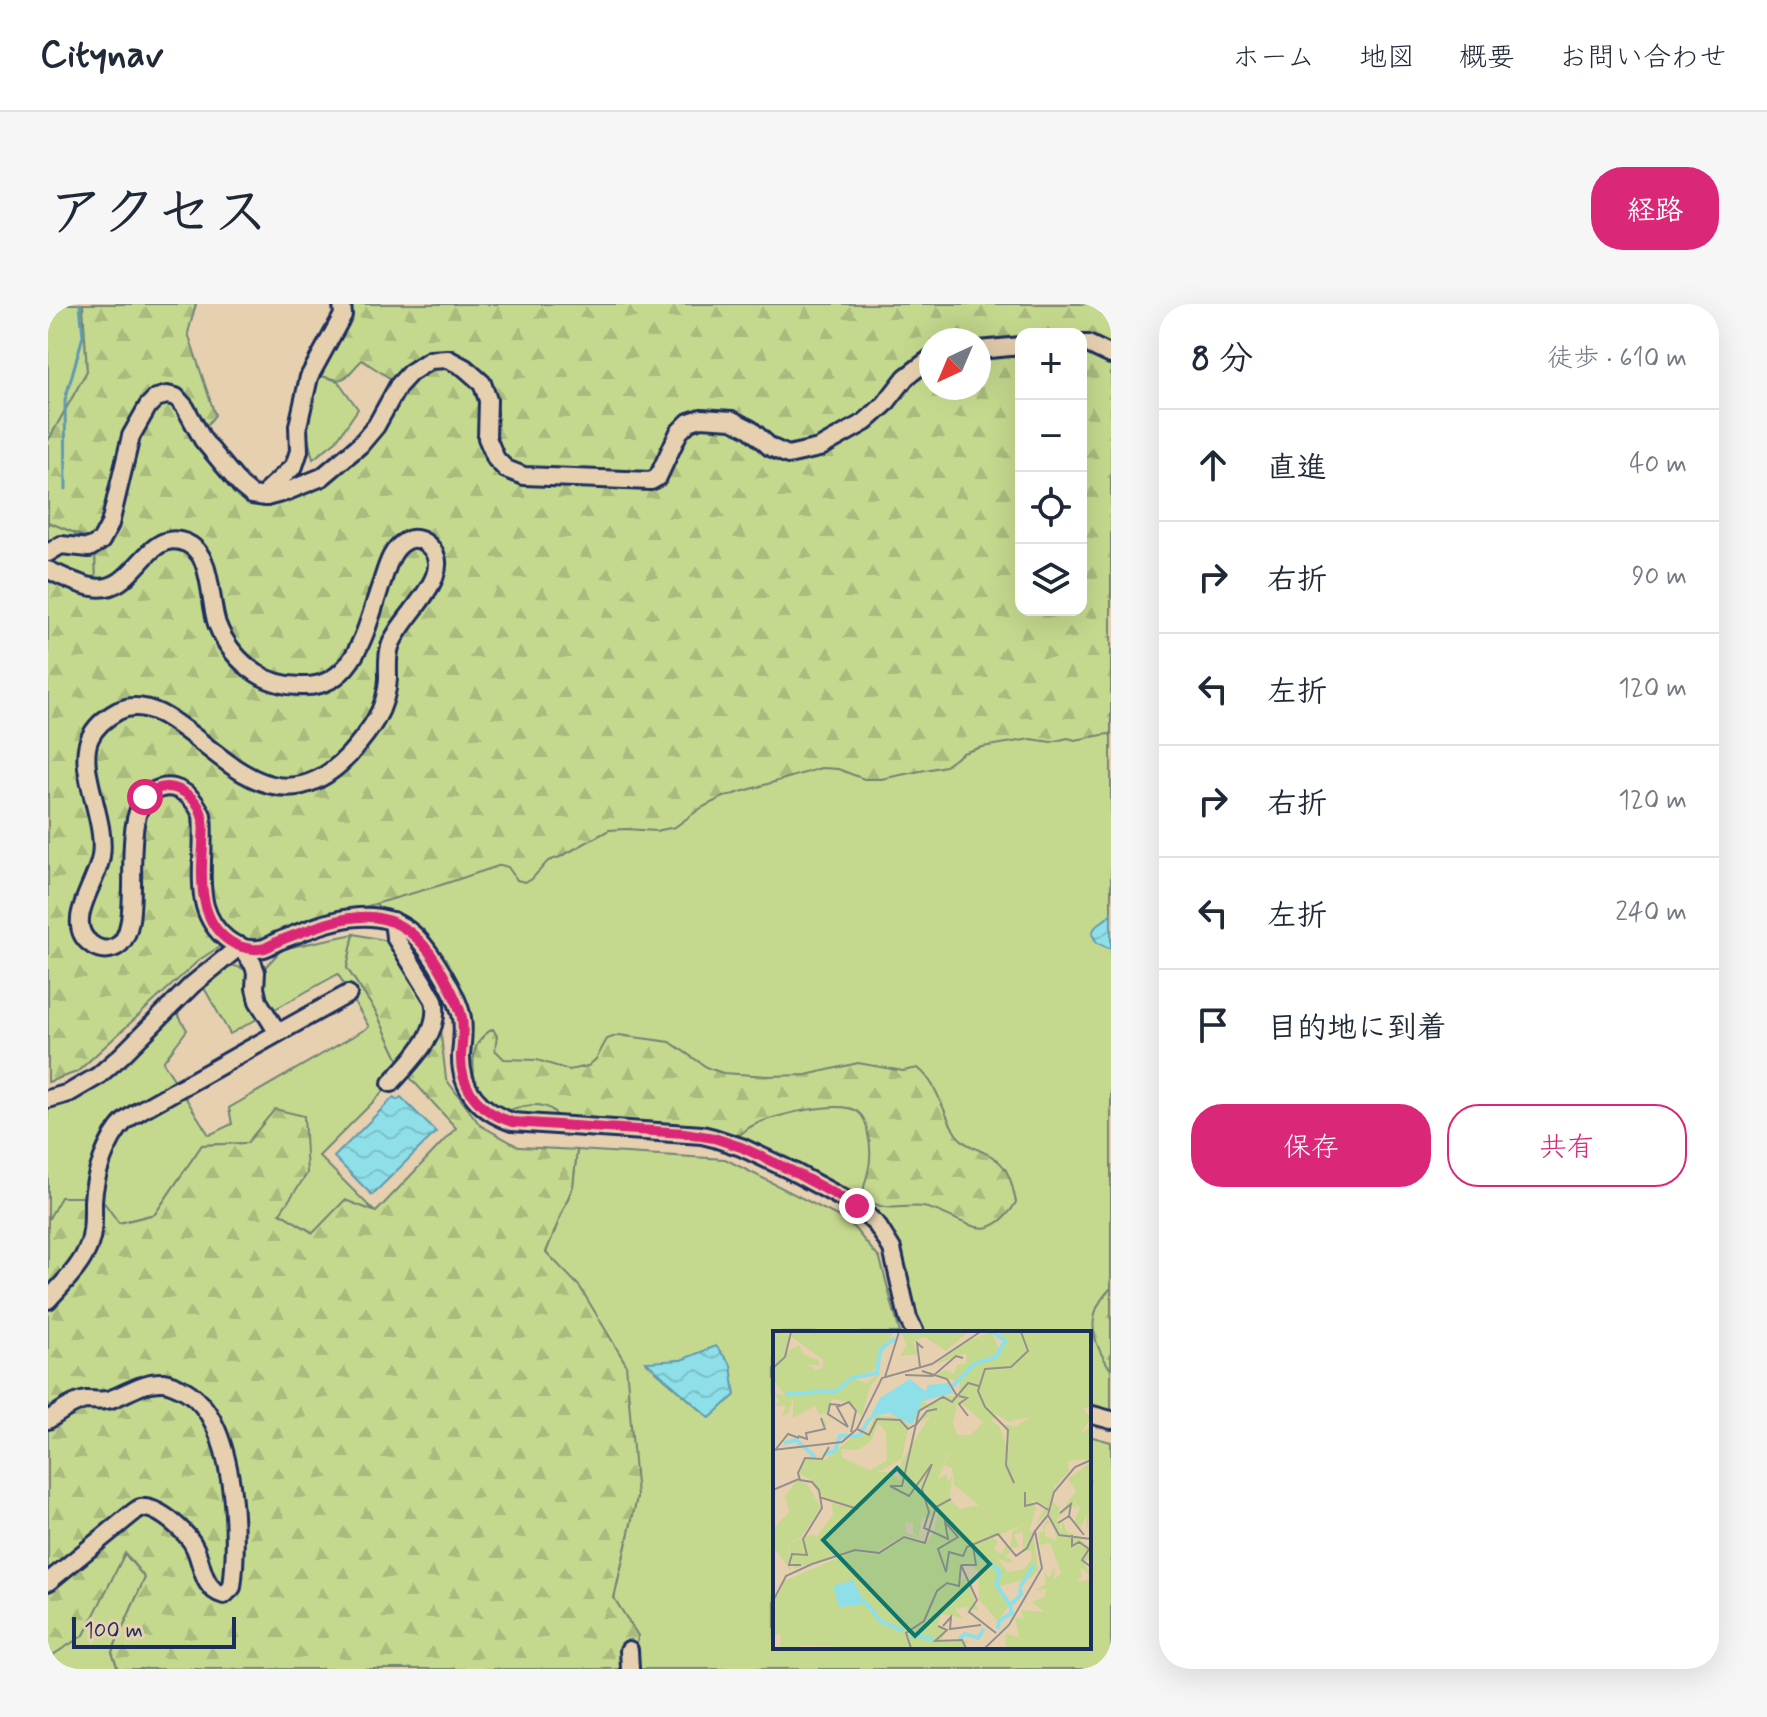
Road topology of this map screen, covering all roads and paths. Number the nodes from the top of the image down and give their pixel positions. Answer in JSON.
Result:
{"nodes":[{"id":1,"x":342,"y":304,"type":"edge"},
{"id":2,"x":1087,"y":344,"type":"edge"},
{"id":3,"x":1015,"y":347,"type":"edge"},
{"id":4,"x":991,"y":349,"type":"edge"},
{"id":5,"x":1111,"y":355,"type":"edge"},
{"id":6,"x":919,"y":367,"type":"edge"},
{"id":7,"x":266,"y":497,"type":"junction"},
{"id":8,"x":48,"y":553,"type":"edge"},
{"id":9,"x":48,"y":570,"type":"edge"},
{"id":10,"x":393,"y":921,"type":"junction"},
{"id":11,"x":240,"y":946,"type":"junction"},
{"id":12,"x":348,"y":994,"type":"dead end"},
{"id":13,"x":278,"y":1033,"type":"junction"},
{"id":14,"x":391,"y":1083,"type":"dead end"},
{"id":15,"x":48,"y":1099,"type":"edge"},
{"id":16,"x":48,"y":1300,"type":"edge"},
{"id":17,"x":914,"y":1331,"type":"edge"},
{"id":18,"x":1091,"y":1415,"type":"edge"},
{"id":19,"x":48,"y":1420,"type":"edge"},
{"id":20,"x":1111,"y":1420,"type":"edge"},
{"id":21,"x":48,"y":1582,"type":"edge"},
{"id":22,"x":629,"y":1650,"type":"dead end"},
{"id":23,"x":630,"y":1669,"type":"edge"}],
"edges":[{"from":1,"to":7,"type":"street"},
{"from":2,"to":5,"type":"street"},
{"from":3,"to":4,"type":"street"},
{"from":6,"to":7,"type":"street"},
{"from":7,"to":8,"type":"street"},
{"from":9,"to":11,"type":"street"},
{"from":10,"to":11,"type":"street"},
{"from":10,"to":14,"type":"street"},
{"from":10,"to":17,"type":"street"},
{"from":11,"to":13,"type":"street"},
{"from":11,"to":15,"type":"street"},
{"from":12,"to":13,"type":"street"},
{"from":13,"to":16,"type":"street"},
{"from":18,"to":20,"type":"street"},
{"from":19,"to":21,"type":"street"},
{"from":22,"to":23,"type":"street"}]}
